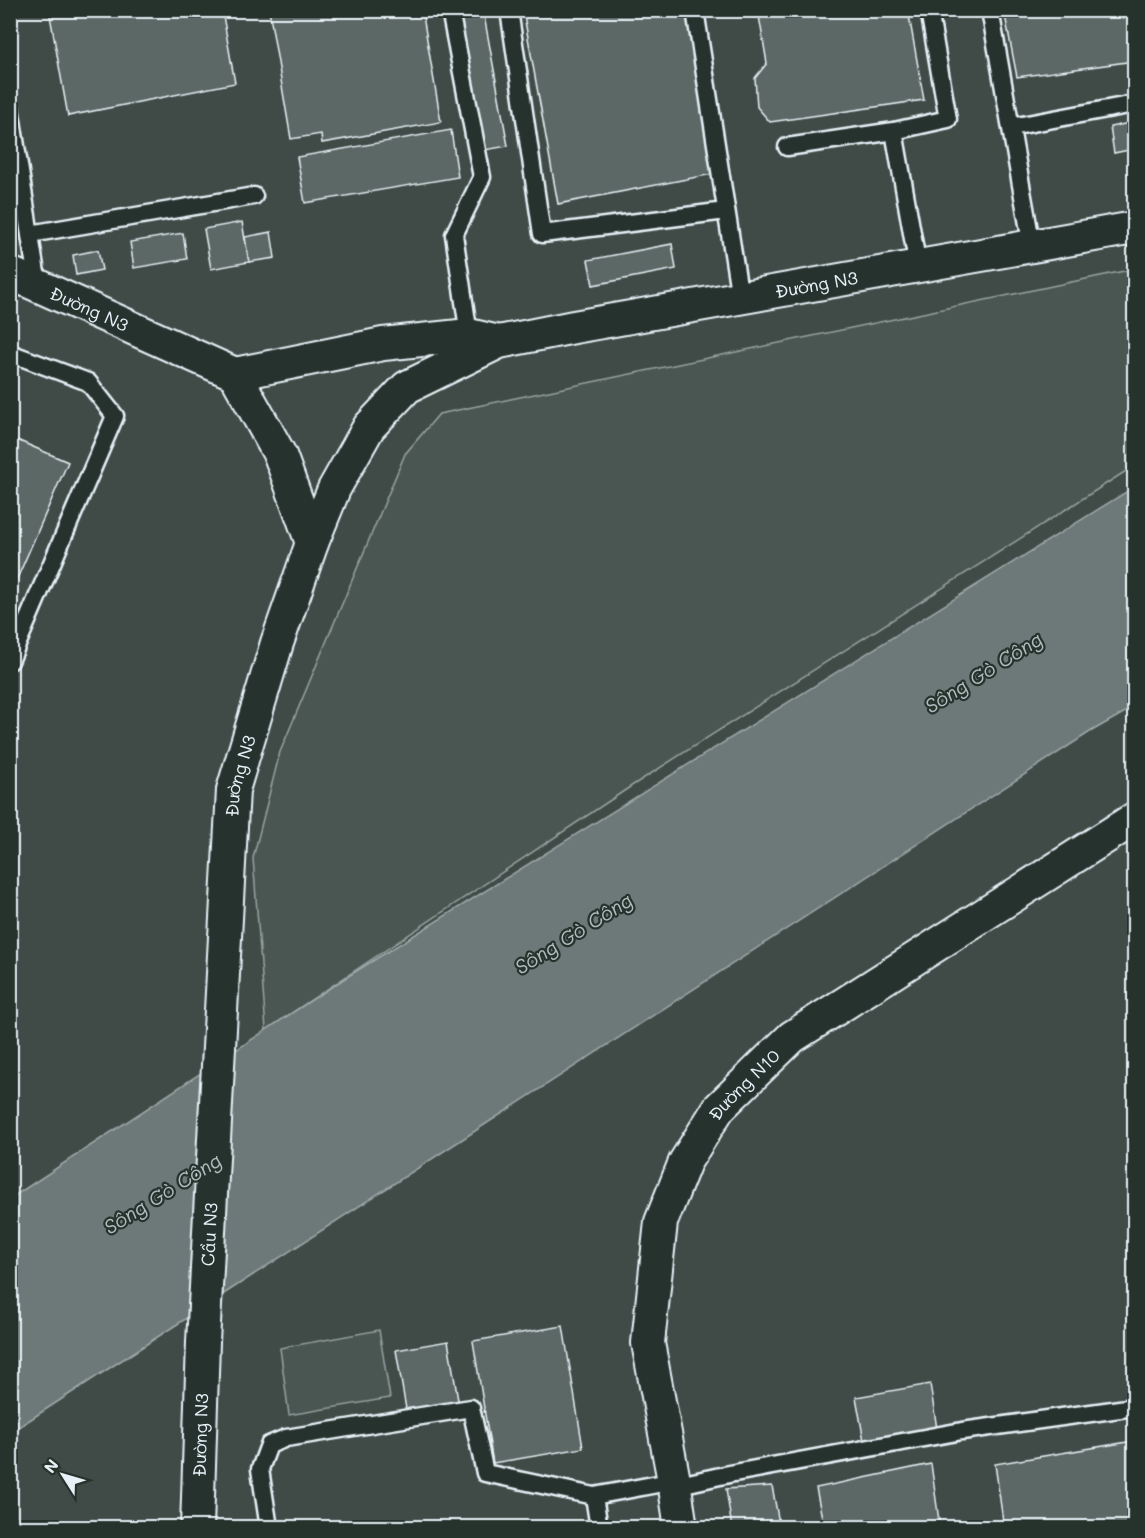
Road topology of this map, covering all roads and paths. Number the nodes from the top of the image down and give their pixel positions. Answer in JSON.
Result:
{"nodes":[{"id":1,"x":450,"y":10,"type":"edge"},
{"id":2,"x":509,"y":10,"type":"edge"},
{"id":3,"x":695,"y":10,"type":"edge"},
{"id":4,"x":929,"y":10,"type":"edge"},
{"id":5,"x":990,"y":10,"type":"edge"},
{"id":6,"x":1134,"y":104,"type":"edge"},
{"id":7,"x":10,"y":108,"type":"edge"},
{"id":8,"x":1011,"y":126,"type":"junction"},
{"id":9,"x":894,"y":131,"type":"junction"},
{"id":10,"x":787,"y":147,"type":"dead end"},
{"id":11,"x":254,"y":196,"type":"dead end"},
{"id":12,"x":726,"y":211,"type":"junction"},
{"id":13,"x":1134,"y":228,"type":"edge"},
{"id":14,"x":30,"y":234,"type":"junction"},
{"id":15,"x":1032,"y":246,"type":"junction"},
{"id":16,"x":918,"y":267,"type":"junction"},
{"id":17,"x":10,"y":273,"type":"edge"},
{"id":18,"x":38,"y":286,"type":"junction"},
{"id":19,"x":740,"y":298,"type":"junction"},
{"id":20,"x":469,"y":335,"type":"junction"},
{"id":21,"x":499,"y":342,"type":"junction"},
{"id":22,"x":10,"y":353,"type":"edge"},
{"id":23,"x":235,"y":374,"type":"junction"},
{"id":24,"x":312,"y":543,"type":"junction"},
{"id":25,"x":10,"y":661,"type":"edge"},
{"id":26,"x":1134,"y":819,"type":"edge"},
{"id":27,"x":219,"y":1018,"type":"joint"},
{"id":28,"x":203,"y":1342,"type":"joint"},
{"id":29,"x":1134,"y":1407,"type":"edge"},
{"id":30,"x":675,"y":1483,"type":"junction"},
{"id":31,"x":594,"y":1496,"type":"junction"},
{"id":32,"x":196,"y":1527,"type":"edge"},
{"id":33,"x":269,"y":1527,"type":"edge"},
{"id":34,"x":599,"y":1527,"type":"edge"},
{"id":35,"x":681,"y":1527,"type":"edge"}],
"edges":[{"from":1,"to":20,"type":"lane"},
{"from":2,"to":12,"type":"lane"},
{"from":3,"to":12,"type":"lane"},
{"from":4,"to":9,"type":"lane"},
{"from":5,"to":8,"type":"lane"},
{"from":6,"to":8,"type":"lane"},
{"from":7,"to":14,"type":"lane"},
{"from":8,"to":15,"type":"lane"},
{"from":9,"to":10,"type":"lane"},
{"from":9,"to":16,"type":"lane"},
{"from":11,"to":14,"type":"lane"},
{"from":12,"to":19,"type":"lane"},
{"from":13,"to":15,"type":"street","name":"Đường N3"},
{"from":14,"to":18,"type":"lane"},
{"from":15,"to":16,"type":"street","name":"Đường N3"},
{"from":16,"to":19,"type":"street","name":"Đường N3"},
{"from":17,"to":18,"type":"street","name":"Đường N3"},
{"from":18,"to":23,"type":"street","name":"Đường N3"},
{"from":19,"to":21,"type":"street","name":"Đường N3"},
{"from":20,"to":21,"type":"street","name":"Đường N3"},
{"from":20,"to":23,"type":"street","name":"Đường N3"},
{"from":21,"to":24,"type":"street","name":"Đường N3"},
{"from":22,"to":25,"type":"lane"},
{"from":23,"to":24,"type":"street"},
{"from":24,"to":27,"type":"street","name":"Đường N3"},
{"from":26,"to":30,"type":"street","name":"Đường N10"},
{"from":27,"to":28,"type":"street","name":"Cầu N3"},
{"from":28,"to":32,"type":"street","name":"Đường N3"},
{"from":29,"to":30,"type":"lane"},
{"from":30,"to":31,"type":"lane"},
{"from":30,"to":35,"type":"street","name":"Đường N10"},
{"from":31,"to":33,"type":"lane"},
{"from":31,"to":34,"type":"lane"}]}
